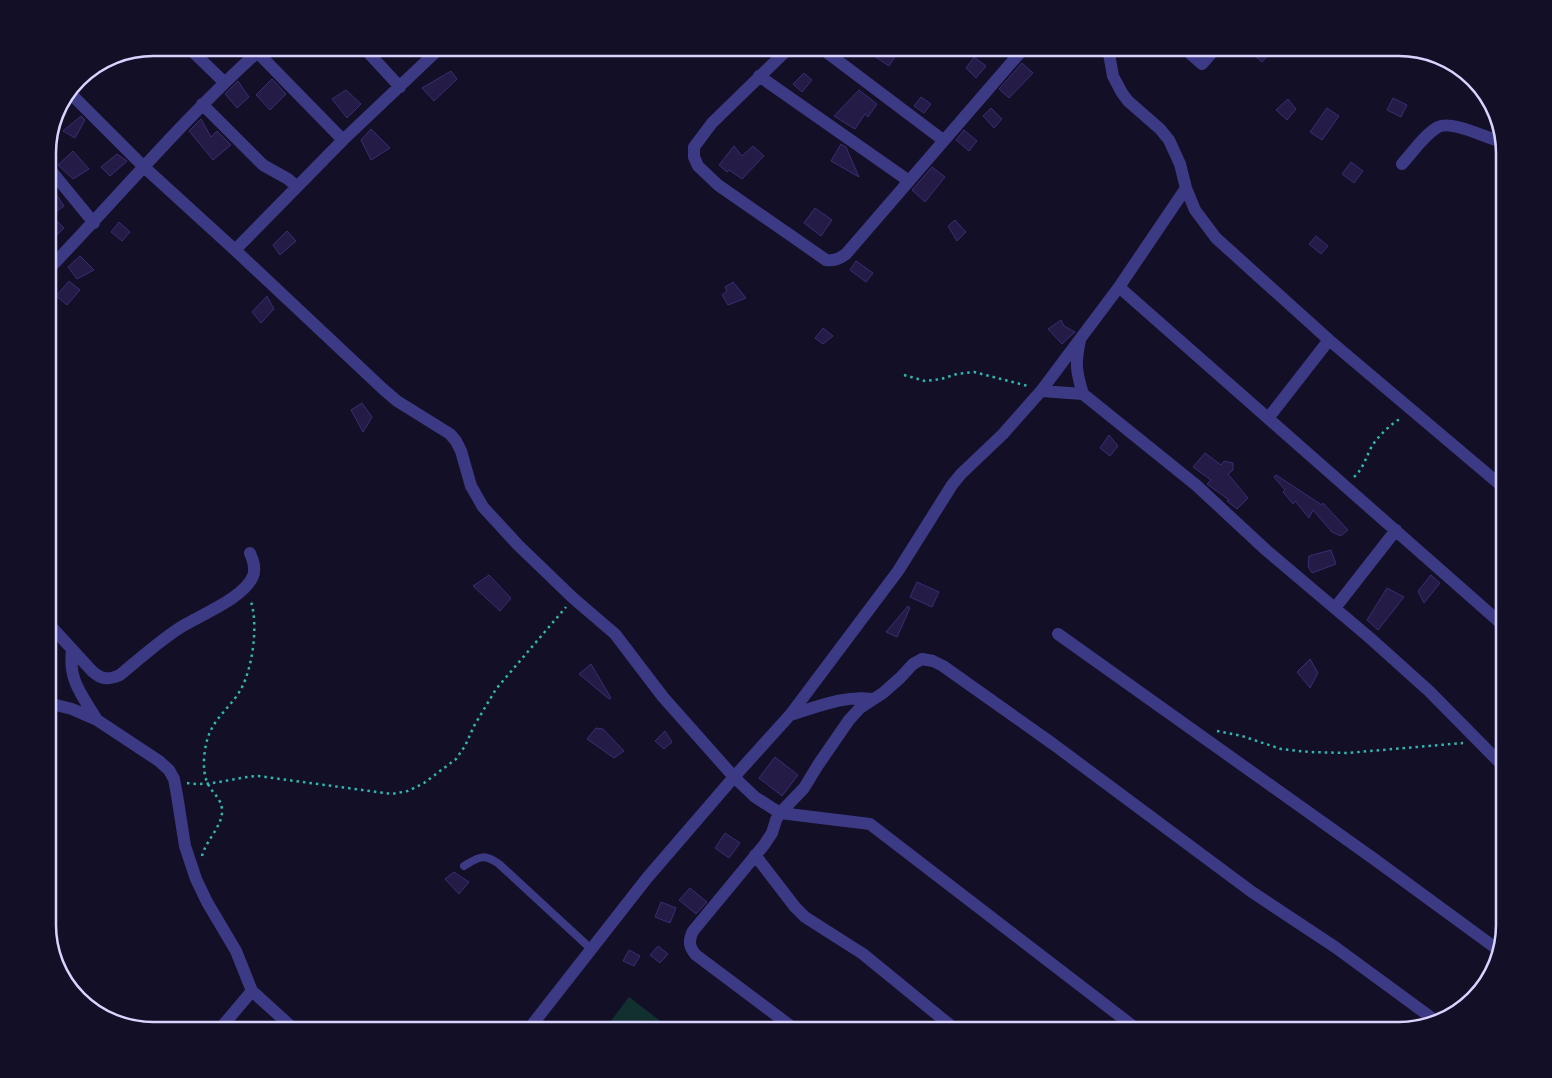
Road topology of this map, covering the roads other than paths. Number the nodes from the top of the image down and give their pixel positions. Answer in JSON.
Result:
{"nodes":[{"id":1,"x":197,"y":56,"type":"edge"},
{"id":2,"x":252,"y":56,"type":"edge"},
{"id":3,"x":265,"y":56,"type":"edge"},
{"id":4,"x":371,"y":56,"type":"edge"},
{"id":5,"x":432,"y":56,"type":"edge"},
{"id":6,"x":780,"y":56,"type":"edge"},
{"id":7,"x":831,"y":56,"type":"edge"},
{"id":8,"x":1017,"y":56,"type":"edge"},
{"id":9,"x":1109,"y":56,"type":"edge"},
{"id":10,"x":1193,"y":56,"type":"edge"},
{"id":11,"x":1209,"y":56,"type":"edge"},
{"id":12,"x":759,"y":76,"type":"junction"},
{"id":13,"x":224,"y":82,"type":"junction"},
{"id":14,"x":400,"y":87,"type":"junction"},
{"id":15,"x":74,"y":97,"type":"edge"},
{"id":16,"x":202,"y":104,"type":"junction"},
{"id":17,"x":343,"y":140,"type":"junction"},
{"id":18,"x":943,"y":140,"type":"junction"},
{"id":19,"x":1495,"y":140,"type":"edge"},
{"id":20,"x":1402,"y":164,"type":"dead end"},
{"id":21,"x":144,"y":167,"type":"junction"},
{"id":22,"x":56,"y":177,"type":"edge"},
{"id":23,"x":909,"y":181,"type":"junction"},
{"id":24,"x":297,"y":187,"type":"junction"},
{"id":25,"x":1186,"y":188,"type":"junction"},
{"id":26,"x":94,"y":223,"type":"junction"},
{"id":27,"x":235,"y":250,"type":"junction"},
{"id":28,"x":56,"y":262,"type":"edge"},
{"id":29,"x":1119,"y":287,"type":"junction"},
{"id":30,"x":1081,"y":337,"type":"junction"},
{"id":31,"x":1329,"y":340,"type":"junction"},
{"id":32,"x":1040,"y":391,"type":"junction"},
{"id":33,"x":1084,"y":394,"type":"junction"},
{"id":34,"x":1269,"y":418,"type":"junction"},
{"id":35,"x":1496,"y":481,"type":"edge"},
{"id":36,"x":1396,"y":530,"type":"junction"},
{"id":37,"x":250,"y":553,"type":"dead end"},
{"id":38,"x":1335,"y":608,"type":"junction"},
{"id":39,"x":1496,"y":619,"type":"edge"},
{"id":40,"x":56,"y":632,"type":"edge"},
{"id":41,"x":1058,"y":634,"type":"dead end"},
{"id":42,"x":72,"y":650,"type":"junction"},
{"id":43,"x":872,"y":699,"type":"junction"},
{"id":44,"x":56,"y":706,"type":"edge"},
{"id":45,"x":790,"y":715,"type":"junction"},
{"id":46,"x":97,"y":720,"type":"junction"},
{"id":47,"x":1496,"y":759,"type":"edge"},
{"id":48,"x":734,"y":776,"type":"junction"},
{"id":49,"x":780,"y":813,"type":"junction"},
{"id":50,"x":755,"y":855,"type":"junction"},
{"id":51,"x":464,"y":866,"type":"dead end"},
{"id":52,"x":1493,"y":946,"type":"edge"},
{"id":53,"x":590,"y":948,"type":"junction"},
{"id":54,"x":252,"y":991,"type":"junction"},
{"id":55,"x":1429,"y":1016,"type":"edge"},
{"id":56,"x":226,"y":1022,"type":"edge"},
{"id":57,"x":286,"y":1022,"type":"edge"},
{"id":58,"x":534,"y":1022,"type":"edge"},
{"id":59,"x":785,"y":1022,"type":"edge"},
{"id":60,"x":946,"y":1022,"type":"edge"},
{"id":61,"x":1128,"y":1022,"type":"edge"}],
"edges":[{"from":1,"to":13,"type":"street"},
{"from":2,"to":13,"type":"street"},
{"from":3,"to":17,"type":"street"},
{"from":4,"to":14,"type":"street"},
{"from":5,"to":14,"type":"street"},
{"from":6,"to":12,"type":"street"},
{"from":7,"to":18,"type":"street"},
{"from":8,"to":18,"type":"street"},
{"from":9,"to":25,"type":"street"},
{"from":10,"to":11,"type":"street"},
{"from":12,"to":23,"type":"street"},
{"from":12,"to":23,"type":"street"},
{"from":13,"to":16,"type":"street"},
{"from":14,"to":17,"type":"street"},
{"from":15,"to":21,"type":"street"},
{"from":16,"to":21,"type":"street"},
{"from":16,"to":24,"type":"street"},
{"from":17,"to":24,"type":"street"},
{"from":18,"to":23,"type":"street"},
{"from":19,"to":20,"type":"street"},
{"from":21,"to":26,"type":"street"},
{"from":21,"to":27,"type":"street"},
{"from":22,"to":26,"type":"street"},
{"from":24,"to":27,"type":"street"},
{"from":25,"to":29,"type":"street"},
{"from":25,"to":31,"type":"street"},
{"from":26,"to":28,"type":"street"},
{"from":27,"to":48,"type":"street"},
{"from":29,"to":30,"type":"street"},
{"from":29,"to":34,"type":"street"},
{"from":30,"to":32,"type":"street"},
{"from":30,"to":33,"type":"street"},
{"from":31,"to":34,"type":"street"},
{"from":31,"to":35,"type":"street"},
{"from":32,"to":33,"type":"street"},
{"from":32,"to":45,"type":"street"},
{"from":33,"to":38,"type":"street"},
{"from":34,"to":36,"type":"street"},
{"from":36,"to":38,"type":"street"},
{"from":36,"to":39,"type":"street"},
{"from":37,"to":42,"type":"street"},
{"from":38,"to":47,"type":"street"},
{"from":40,"to":42,"type":"street"},
{"from":41,"to":52,"type":"street"},
{"from":42,"to":46,"type":"street"},
{"from":43,"to":45,"type":"street"},
{"from":43,"to":49,"type":"street"},
{"from":43,"to":55,"type":"street"},
{"from":44,"to":46,"type":"street"},
{"from":45,"to":48,"type":"street"},
{"from":46,"to":54,"type":"street"},
{"from":48,"to":49,"type":"street"},
{"from":48,"to":53,"type":"street"},
{"from":49,"to":50,"type":"street"},
{"from":49,"to":61,"type":"street"},
{"from":50,"to":59,"type":"street"},
{"from":50,"to":60,"type":"street"},
{"from":51,"to":53,"type":"lane"},
{"from":53,"to":58,"type":"street"},
{"from":54,"to":56,"type":"street"},
{"from":54,"to":57,"type":"street"}]}
